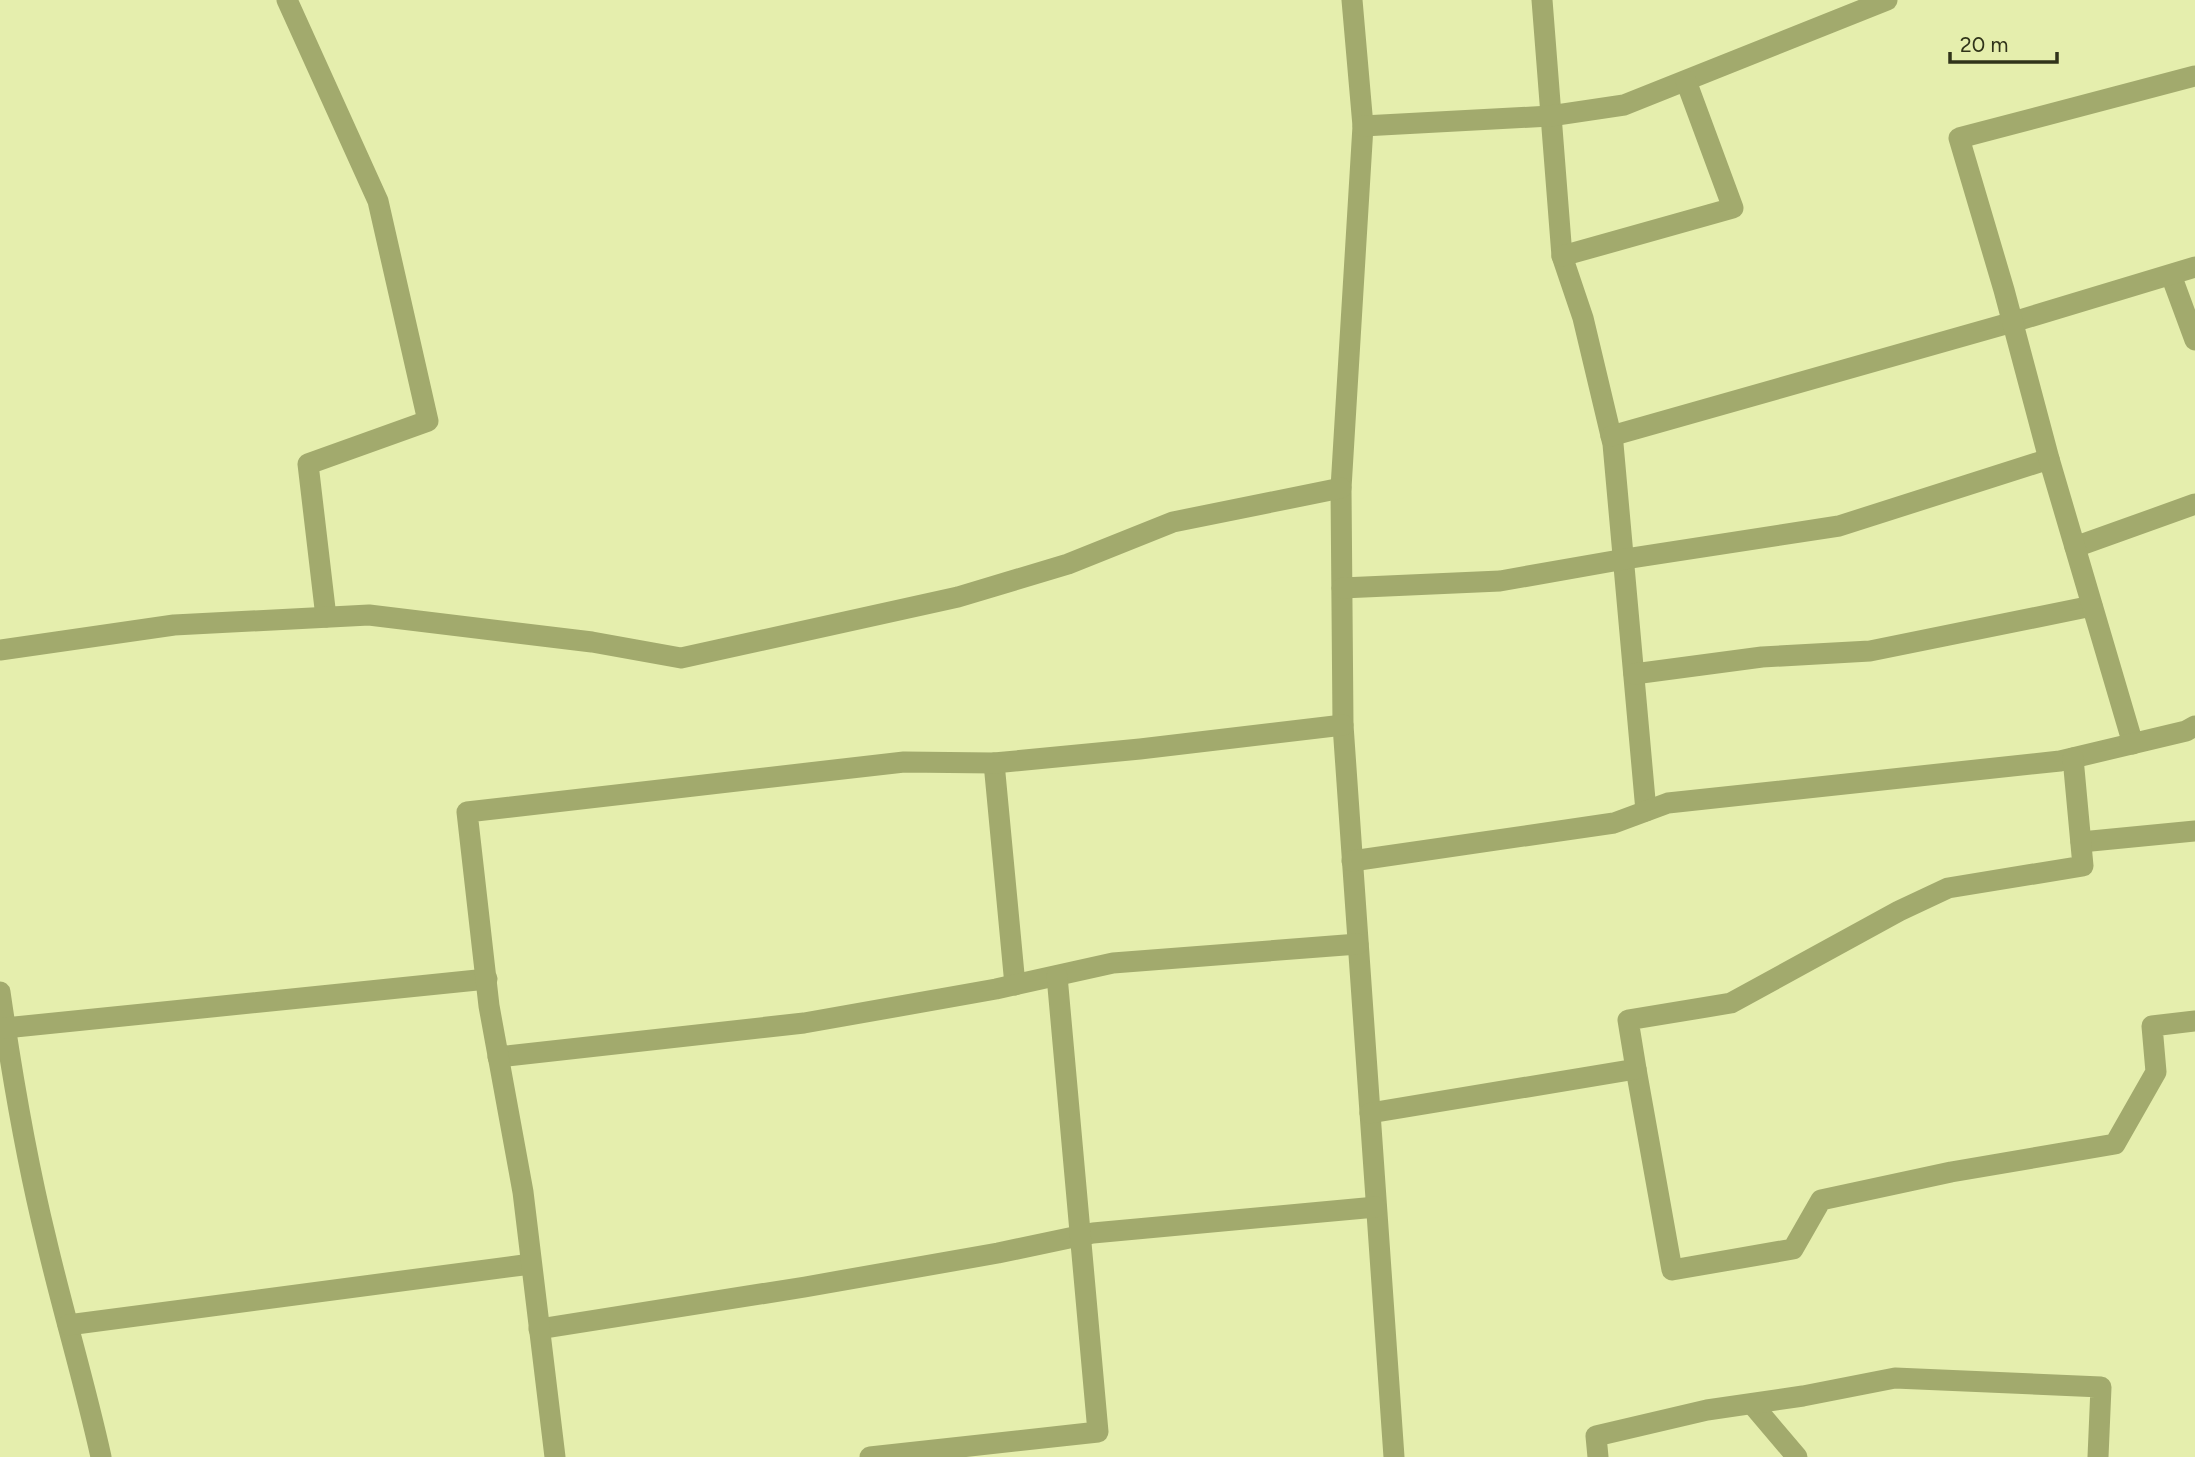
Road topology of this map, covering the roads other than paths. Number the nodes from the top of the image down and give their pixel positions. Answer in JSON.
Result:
{"nodes":[{"id":1,"x":287,"y":0,"type":"edge"},
{"id":2,"x":1352,"y":0,"type":"edge"},
{"id":3,"x":1542,"y":0,"type":"edge"},
{"id":4,"x":1887,"y":0,"type":"edge"},
{"id":5,"x":2195,"y":76,"type":"edge"},
{"id":6,"x":1686,"y":80,"type":"junction"},
{"id":7,"x":1550,"y":116,"type":"junction"},
{"id":8,"x":1363,"y":126,"type":"junction"},
{"id":9,"x":1562,"y":256,"type":"junction"},
{"id":10,"x":2195,"y":267,"type":"edge"},
{"id":11,"x":2171,"y":275,"type":"junction"},
{"id":12,"x":2013,"y":323,"type":"junction"},
{"id":13,"x":2195,"y":340,"type":"edge"},
{"id":14,"x":1611,"y":436,"type":"junction"},
{"id":15,"x":2049,"y":459,"type":"junction"},
{"id":16,"x":1341,"y":488,"type":"junction"},
{"id":17,"x":2195,"y":504,"type":"edge"},
{"id":18,"x":2075,"y":547,"type":"junction"},
{"id":19,"x":1625,"y":559,"type":"junction"},
{"id":20,"x":1342,"y":587,"type":"junction"},
{"id":21,"x":2092,"y":606,"type":"junction"},
{"id":22,"x":326,"y":617,"type":"junction"},
{"id":23,"x":0,"y":650,"type":"edge"},
{"id":24,"x":1634,"y":674,"type":"junction"},
{"id":25,"x":1343,"y":725,"type":"junction"},
{"id":26,"x":2195,"y":726,"type":"edge"},
{"id":27,"x":2133,"y":744,"type":"junction"},
{"id":28,"x":2073,"y":758,"type":"junction"},
{"id":29,"x":994,"y":763,"type":"junction"},
{"id":30,"x":1646,"y":811,"type":"junction"},
{"id":31,"x":2195,"y":831,"type":"edge"},
{"id":32,"x":2081,"y":842,"type":"junction"},
{"id":33,"x":1352,"y":861,"type":"junction"},
{"id":34,"x":1358,"y":944,"type":"junction"},
{"id":35,"x":1057,"y":976,"type":"junction"},
{"id":36,"x":487,"y":979,"type":"junction"},
{"id":37,"x":1015,"y":985,"type":"junction"},
{"id":38,"x":0,"y":992,"type":"edge"},
{"id":39,"x":2195,"y":1021,"type":"edge"},
{"id":40,"x":5,"y":1028,"type":"junction"},
{"id":41,"x":498,"y":1056,"type":"junction"},
{"id":42,"x":1636,"y":1069,"type":"junction"},
{"id":43,"x":1370,"y":1113,"type":"junction"},
{"id":44,"x":1377,"y":1207,"type":"junction"},
{"id":45,"x":1079,"y":1236,"type":"junction"},
{"id":46,"x":531,"y":1264,"type":"junction"},
{"id":47,"x":68,"y":1325,"type":"junction"},
{"id":48,"x":539,"y":1329,"type":"junction"},
{"id":49,"x":1752,"y":1404,"type":"junction"},
{"id":50,"x":101,"y":1457,"type":"edge"},
{"id":51,"x":555,"y":1457,"type":"edge"},
{"id":52,"x":870,"y":1457,"type":"edge"},
{"id":53,"x":1394,"y":1457,"type":"edge"},
{"id":54,"x":1598,"y":1457,"type":"edge"},
{"id":55,"x":1797,"y":1457,"type":"edge"},
{"id":56,"x":2098,"y":1457,"type":"edge"}],
"edges":[{"from":1,"to":22,"type":"street"},
{"from":2,"to":8,"type":"street"},
{"from":3,"to":7,"type":"street"},
{"from":4,"to":6,"type":"street"},
{"from":5,"to":12,"type":"street"},
{"from":6,"to":7,"type":"street"},
{"from":6,"to":9,"type":"street"},
{"from":7,"to":8,"type":"street"},
{"from":7,"to":9,"type":"street"},
{"from":8,"to":16,"type":"street"},
{"from":9,"to":14,"type":"street"},
{"from":10,"to":11,"type":"street"},
{"from":11,"to":12,"type":"street"},
{"from":11,"to":13,"type":"street"},
{"from":12,"to":14,"type":"street"},
{"from":12,"to":15,"type":"street"},
{"from":14,"to":19,"type":"street"},
{"from":15,"to":18,"type":"street"},
{"from":15,"to":19,"type":"street"},
{"from":16,"to":20,"type":"street"},
{"from":16,"to":22,"type":"street"},
{"from":17,"to":18,"type":"street"},
{"from":18,"to":21,"type":"street"},
{"from":19,"to":20,"type":"street"},
{"from":19,"to":24,"type":"street"},
{"from":20,"to":25,"type":"street"},
{"from":21,"to":24,"type":"street"},
{"from":21,"to":27,"type":"street"},
{"from":22,"to":23,"type":"street"},
{"from":24,"to":30,"type":"street"},
{"from":25,"to":29,"type":"street"},
{"from":25,"to":33,"type":"street"},
{"from":26,"to":27,"type":"street"},
{"from":27,"to":28,"type":"street"},
{"from":28,"to":30,"type":"street"},
{"from":28,"to":32,"type":"street"},
{"from":29,"to":36,"type":"street"},
{"from":29,"to":37,"type":"street"},
{"from":30,"to":33,"type":"street"},
{"from":31,"to":32,"type":"street"},
{"from":32,"to":42,"type":"street"},
{"from":33,"to":34,"type":"street"},
{"from":34,"to":35,"type":"street"},
{"from":34,"to":43,"type":"street"},
{"from":35,"to":37,"type":"street"},
{"from":35,"to":45,"type":"street"},
{"from":36,"to":40,"type":"street"},
{"from":36,"to":41,"type":"street"},
{"from":37,"to":41,"type":"street"},
{"from":38,"to":40,"type":"street"},
{"from":39,"to":42,"type":"street"},
{"from":40,"to":47,"type":"street"},
{"from":41,"to":46,"type":"street"},
{"from":42,"to":43,"type":"street"},
{"from":43,"to":44,"type":"street"},
{"from":44,"to":45,"type":"street"},
{"from":44,"to":53,"type":"street"},
{"from":45,"to":48,"type":"street"},
{"from":45,"to":52,"type":"street"},
{"from":46,"to":47,"type":"street"},
{"from":46,"to":48,"type":"street"},
{"from":47,"to":50,"type":"street"},
{"from":48,"to":51,"type":"street"},
{"from":49,"to":54,"type":"street"},
{"from":49,"to":55,"type":"street"},
{"from":49,"to":56,"type":"street"}]}
